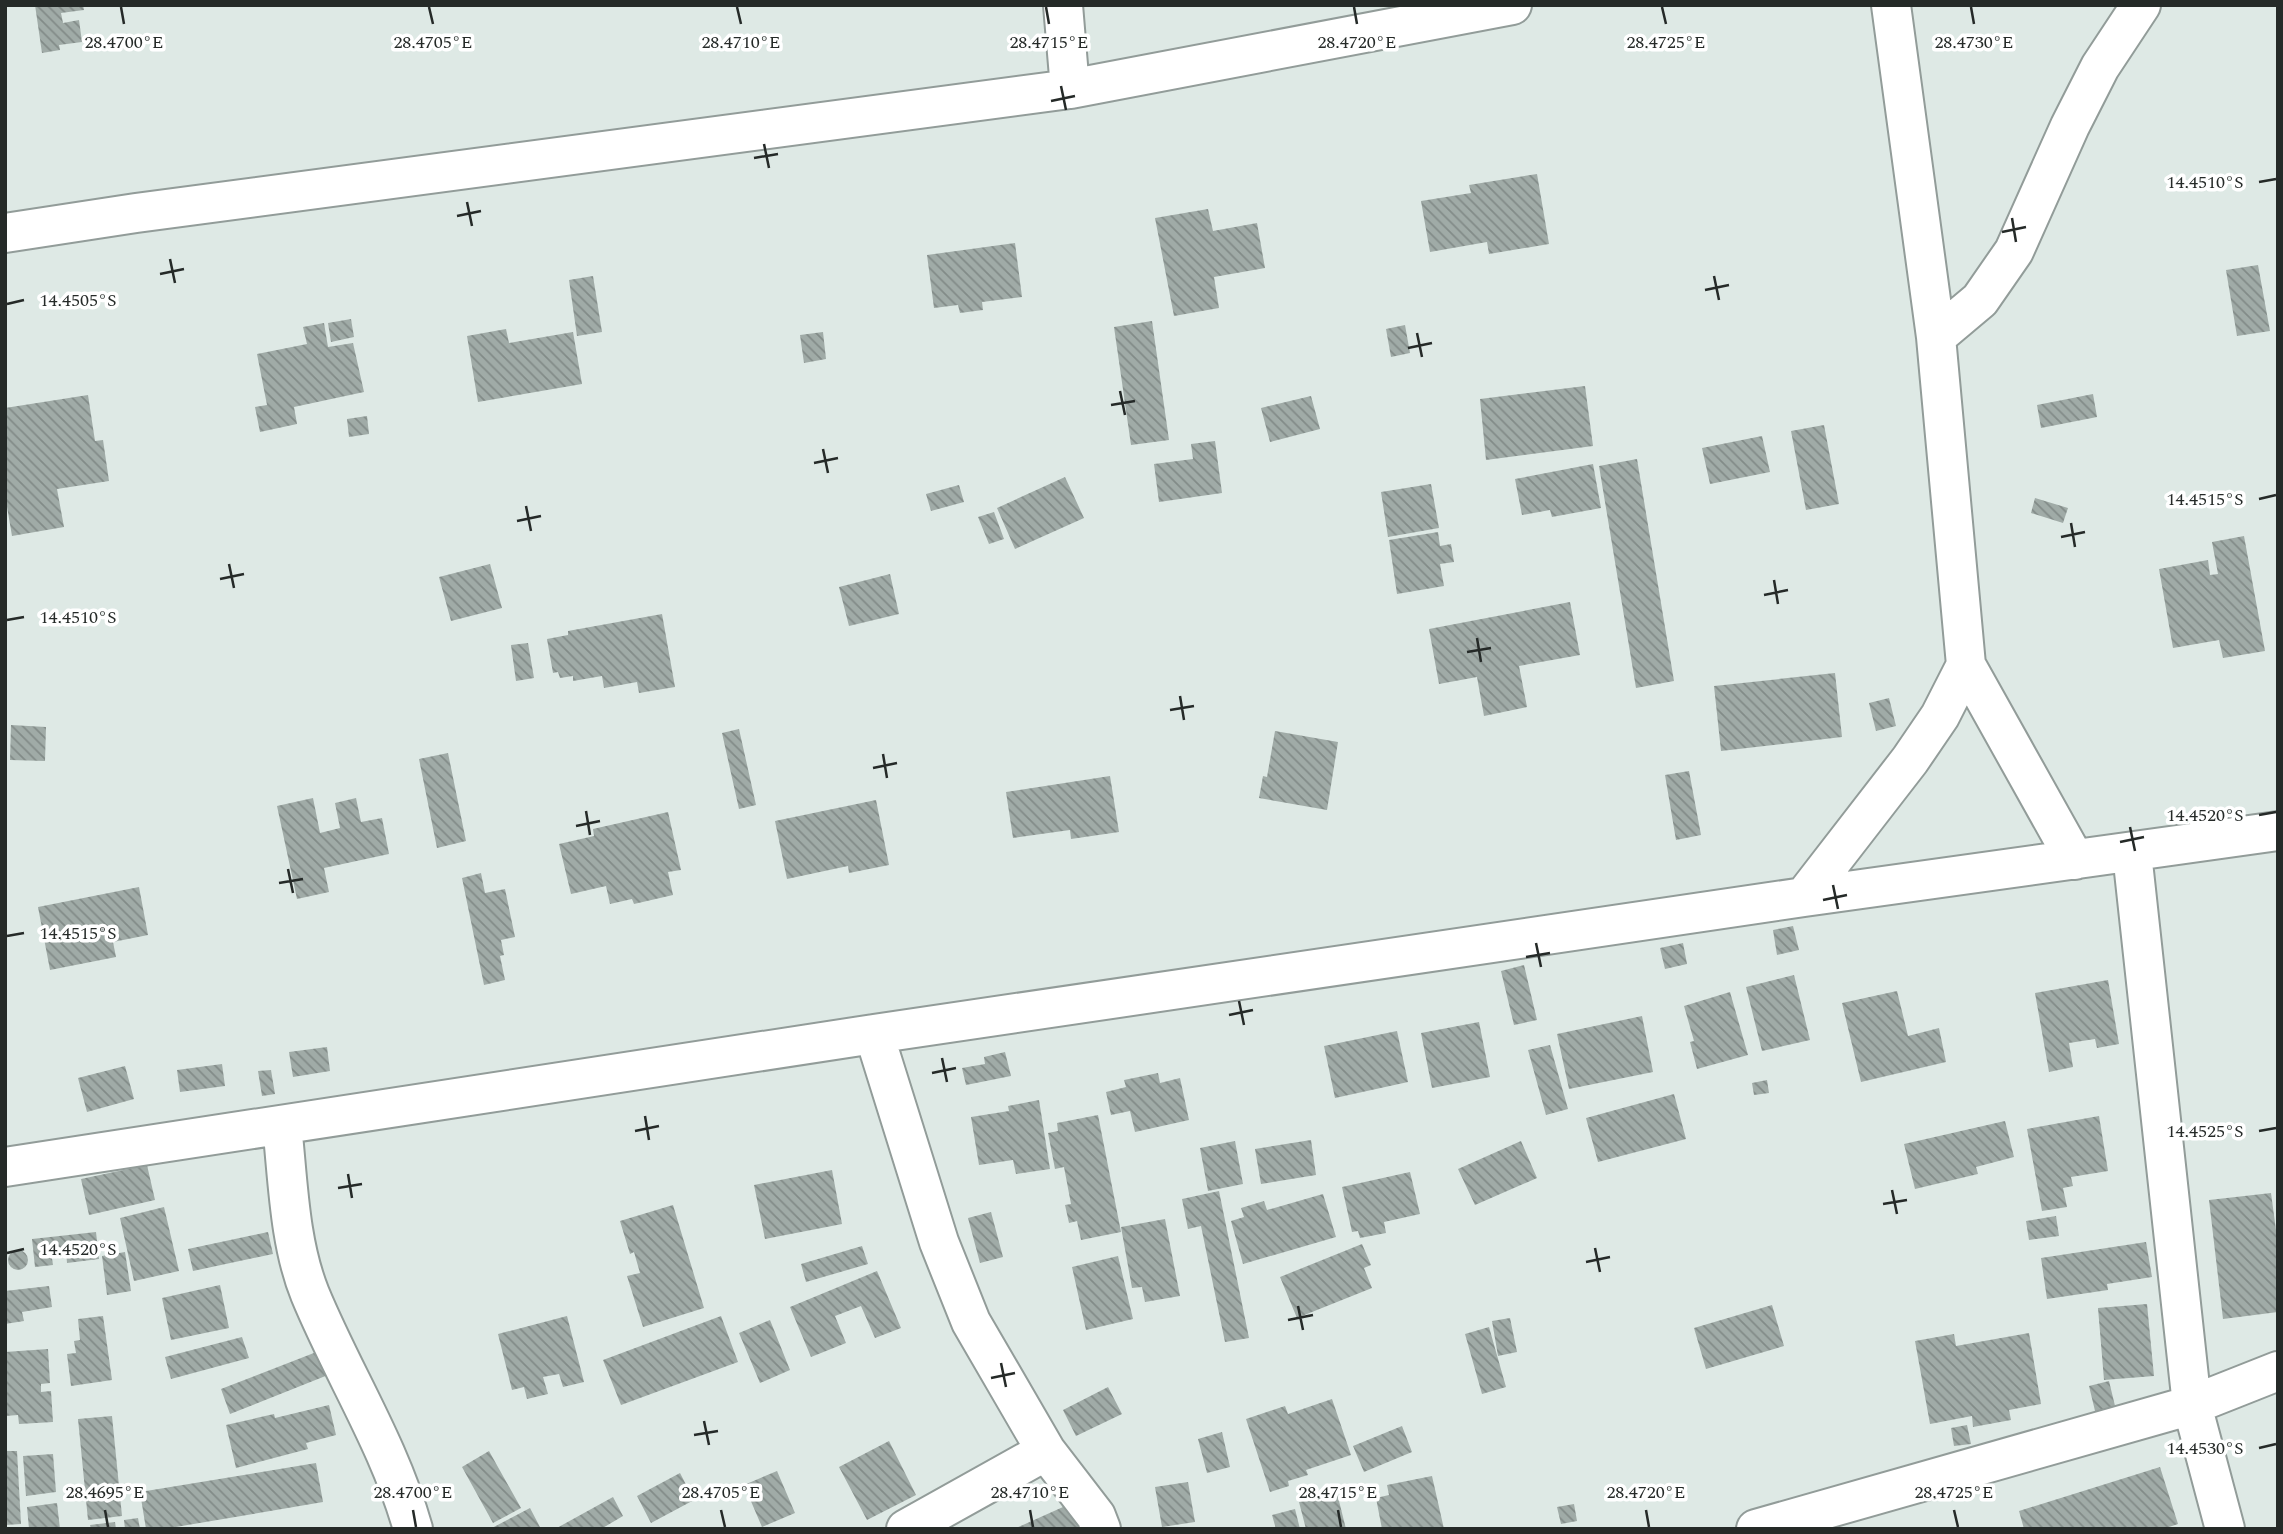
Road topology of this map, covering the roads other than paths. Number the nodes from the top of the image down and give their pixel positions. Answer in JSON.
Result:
{"nodes":[{"id":1,"x":1063,"y":5,"type":"edge"},
{"id":2,"x":1512,"y":5,"type":"edge"},
{"id":3,"x":1891,"y":5,"type":"edge"},
{"id":4,"x":2141,"y":5,"type":"edge"},
{"id":5,"x":1070,"y":89,"type":"junction"},
{"id":6,"x":5,"y":233,"type":"edge"},
{"id":7,"x":1936,"y":337,"type":"junction"},
{"id":8,"x":1966,"y":665,"type":"junction"},
{"id":9,"x":2278,"y":831,"type":"edge"},
{"id":10,"x":2133,"y":853,"type":"junction"},
{"id":11,"x":2075,"y":860,"type":"junction"},
{"id":12,"x":1804,"y":897,"type":"junction"},
{"id":13,"x":874,"y":1034,"type":"junction"},
{"id":14,"x":282,"y":1125,"type":"junction"},
{"id":15,"x":5,"y":1167,"type":"edge"},
{"id":16,"x":2278,"y":1371,"type":"edge"},
{"id":17,"x":2192,"y":1405,"type":"junction"},
{"id":18,"x":1046,"y":1451,"type":"junction"},
{"id":19,"x":1814,"y":1521,"type":"edge"},
{"id":20,"x":413,"y":1529,"type":"edge"},
{"id":21,"x":906,"y":1529,"type":"edge"},
{"id":22,"x":1101,"y":1529,"type":"edge"},
{"id":23,"x":1756,"y":1529,"type":"edge"},
{"id":24,"x":2225,"y":1529,"type":"edge"}],
"edges":[{"from":1,"to":5,"type":"street"},
{"from":2,"to":5,"type":"street"},
{"from":3,"to":7,"type":"street"},
{"from":4,"to":7,"type":"street"},
{"from":5,"to":6,"type":"street"},
{"from":7,"to":8,"type":"street"},
{"from":8,"to":11,"type":"street"},
{"from":8,"to":12,"type":"street"},
{"from":9,"to":10,"type":"street"},
{"from":10,"to":11,"type":"street"},
{"from":10,"to":17,"type":"street"},
{"from":11,"to":12,"type":"street"},
{"from":12,"to":13,"type":"street"},
{"from":13,"to":14,"type":"street"},
{"from":13,"to":18,"type":"street"},
{"from":14,"to":15,"type":"street"},
{"from":14,"to":20,"type":"street"},
{"from":16,"to":17,"type":"street"},
{"from":17,"to":19,"type":"street"},
{"from":17,"to":24,"type":"street"},
{"from":18,"to":21,"type":"street"},
{"from":18,"to":22,"type":"street"},
{"from":19,"to":23,"type":"street"}]}
